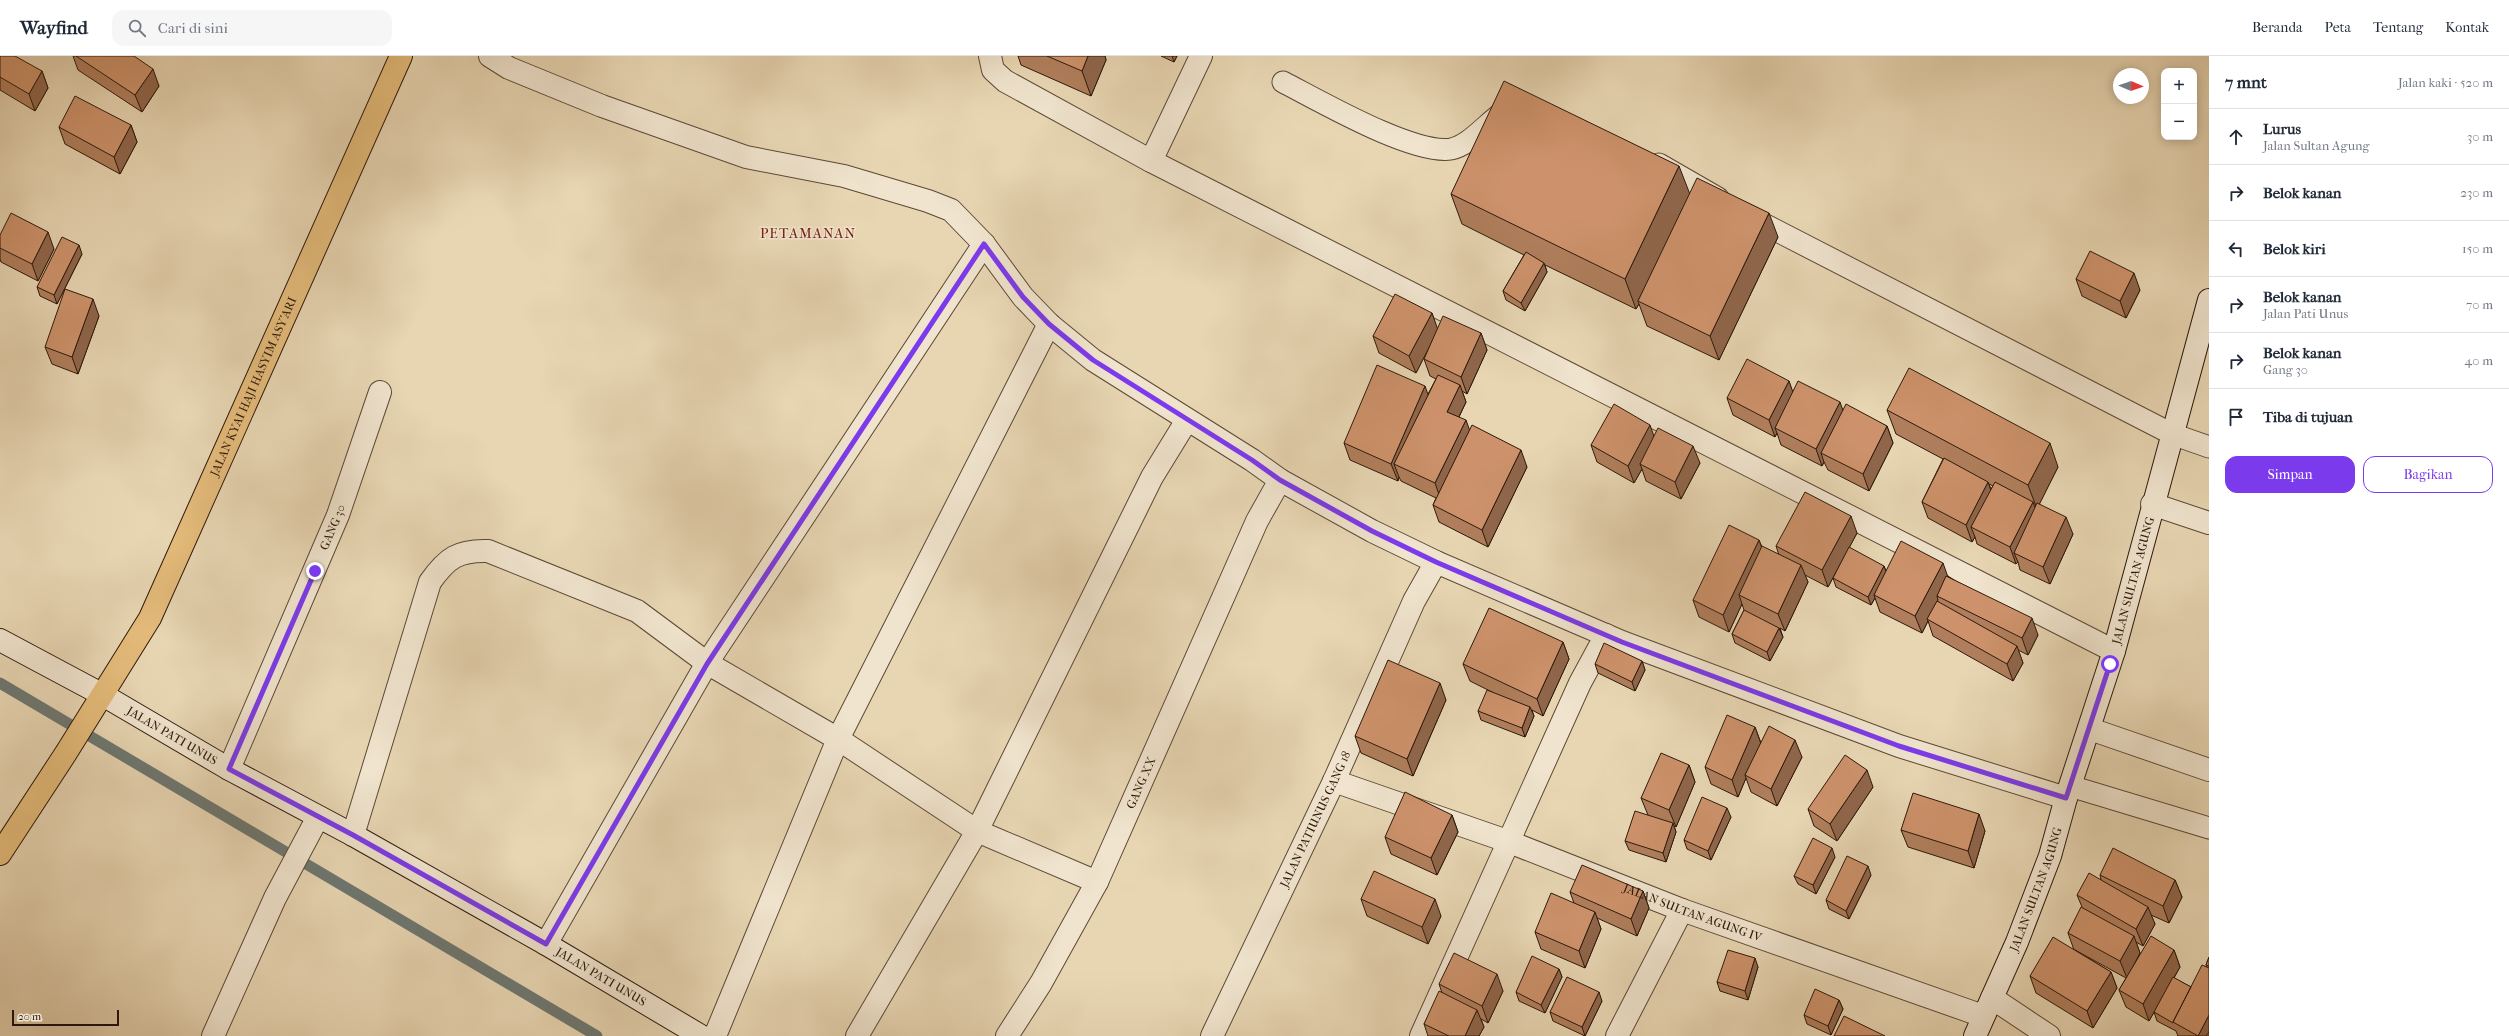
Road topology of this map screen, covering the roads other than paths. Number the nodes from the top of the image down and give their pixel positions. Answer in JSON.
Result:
{"nodes":[{"id":1,"x":490,"y":56,"type":"edge"},
{"id":2,"x":990,"y":56,"type":"edge"},
{"id":3,"x":1201,"y":56,"type":"edge"},
{"id":4,"x":397,"y":65,"type":"edge"},
{"id":5,"x":1283,"y":82,"type":"dead end"},
{"id":6,"x":1524,"y":104,"type":"edge"},
{"id":7,"x":1644,"y":155,"type":"edge"},
{"id":8,"x":1151,"y":161,"type":"junction"},
{"id":9,"x":984,"y":244,"type":"junction"},
{"id":10,"x":2209,"y":300,"type":"edge"},
{"id":11,"x":1049,"y":324,"type":"junction"},
{"id":12,"x":380,"y":392,"type":"dead end"},
{"id":13,"x":1187,"y":420,"type":"junction"},
{"id":14,"x":2172,"y":434,"type":"junction"},
{"id":15,"x":2209,"y":447,"type":"edge"},
{"id":16,"x":1277,"y":488,"type":"junction"},
{"id":17,"x":2152,"y":504,"type":"junction"},
{"id":18,"x":2209,"y":523,"type":"edge"},
{"id":19,"x":1432,"y":570,"type":"junction"},
{"id":20,"x":0,"y":640,"type":"edge"},
{"id":21,"x":1601,"y":644,"type":"junction"},
{"id":22,"x":2114,"y":651,"type":"junction"},
{"id":23,"x":707,"y":664,"type":"junction"},
{"id":24,"x":98,"y":703,"type":"junction"},
{"id":25,"x":2090,"y":729,"type":"junction"},
{"id":26,"x":838,"y":739,"type":"junction"},
{"id":27,"x":229,"y":769,"type":"junction"},
{"id":28,"x":2209,"y":770,"type":"edge"},
{"id":29,"x":1334,"y":781,"type":"junction"},
{"id":30,"x":2068,"y":792,"type":"junction"},
{"id":31,"x":318,"y":817,"type":"junction"},
{"id":32,"x":2209,"y":828,"type":"edge"},
{"id":33,"x":977,"y":831,"type":"junction"},
{"id":34,"x":353,"y":835,"type":"junction"},
{"id":35,"x":1507,"y":841,"type":"junction"},
{"id":36,"x":0,"y":854,"type":"edge"},
{"id":37,"x":1097,"y":882,"type":"junction"},
{"id":38,"x":1682,"y":910,"type":"junction"},
{"id":39,"x":546,"y":944,"type":"junction"},
{"id":40,"x":1988,"y":1007,"type":"junction"},
{"id":41,"x":213,"y":1036,"type":"edge"},
{"id":42,"x":701,"y":1036,"type":"edge"},
{"id":43,"x":715,"y":1036,"type":"edge"},
{"id":44,"x":857,"y":1036,"type":"edge"},
{"id":45,"x":1007,"y":1036,"type":"edge"},
{"id":46,"x":1212,"y":1036,"type":"edge"},
{"id":47,"x":1421,"y":1036,"type":"edge"},
{"id":48,"x":1617,"y":1036,"type":"edge"},
{"id":49,"x":1975,"y":1036,"type":"edge"},
{"id":50,"x":2049,"y":1036,"type":"edge"}],
"edges":[{"from":1,"to":9,"type":"street"},
{"from":2,"to":8,"type":"street"},
{"from":3,"to":8,"type":"street"},
{"from":4,"to":24,"type":"highway","name":"JALAN KYAI HAJI HASYIM ASY'ARI"},
{"from":5,"to":6,"type":"lane"},
{"from":7,"to":14,"type":"lane"},
{"from":8,"to":22,"type":"street"},
{"from":9,"to":11,"type":"street"},
{"from":9,"to":23,"type":"street"},
{"from":10,"to":14,"type":"street","name":"JALAN SULTAN AGUNG"},
{"from":11,"to":13,"type":"street"},
{"from":11,"to":26,"type":"street"},
{"from":12,"to":27,"type":"street","name":"GANG 30"},
{"from":13,"to":16,"type":"street"},
{"from":13,"to":33,"type":"street"},
{"from":14,"to":15,"type":"lane"},
{"from":14,"to":17,"type":"street","name":"JALAN SULTAN AGUNG"},
{"from":16,"to":19,"type":"street"},
{"from":16,"to":37,"type":"street","name":"GANG XX"},
{"from":17,"to":18,"type":"street"},
{"from":17,"to":22,"type":"street","name":"JALAN SULTAN AGUNG"},
{"from":19,"to":21,"type":"street"},
{"from":19,"to":29,"type":"street","name":"JALAN PATIUNUS GANG 18"},
{"from":20,"to":24,"type":"street","name":"JALAN PATI UNUS"},
{"from":21,"to":30,"type":"street"},
{"from":21,"to":35,"type":"street"},
{"from":22,"to":25,"type":"street","name":"JALAN SULTAN AGUNG"},
{"from":23,"to":26,"type":"street"},
{"from":23,"to":34,"type":"street"},
{"from":23,"to":39,"type":"street"},
{"from":24,"to":27,"type":"street","name":"JALAN PATI UNUS"},
{"from":24,"to":36,"type":"highway","name":"JALAN KYAI HAJI HASYIM ASY'ARI"},
{"from":25,"to":28,"type":"street"},
{"from":25,"to":30,"type":"street","name":"JALAN SULTAN AGUNG"},
{"from":26,"to":33,"type":"street"},
{"from":26,"to":43,"type":"street"},
{"from":27,"to":31,"type":"street","name":"JALAN PATI UNUS"},
{"from":29,"to":35,"type":"street","name":"JALAN SULTAN AGUNG IV"},
{"from":29,"to":46,"type":"street","name":"JALAN PATIUNUS GANG 18"},
{"from":30,"to":32,"type":"lane"},
{"from":30,"to":40,"type":"street","name":"JALAN SULTAN AGUNG"},
{"from":31,"to":34,"type":"street","name":"JALAN PATI UNUS"},
{"from":31,"to":41,"type":"street"},
{"from":33,"to":37,"type":"street"},
{"from":33,"to":44,"type":"street"},
{"from":34,"to":39,"type":"street","name":"JALAN PATI UNUS"},
{"from":35,"to":38,"type":"street","name":"JALAN SULTAN AGUNG IV"},
{"from":35,"to":47,"type":"street"},
{"from":37,"to":45,"type":"street","name":"GANG XX"},
{"from":38,"to":40,"type":"street","name":"JALAN SULTAN AGUNG IV"},
{"from":38,"to":48,"type":"street"},
{"from":39,"to":42,"type":"street","name":"JALAN PATI UNUS"},
{"from":40,"to":49,"type":"street","name":"JALAN SULTAN AGUNG"},
{"from":40,"to":50,"type":"street","name":"JALAN SULTAN AGUNG IV"}]}
